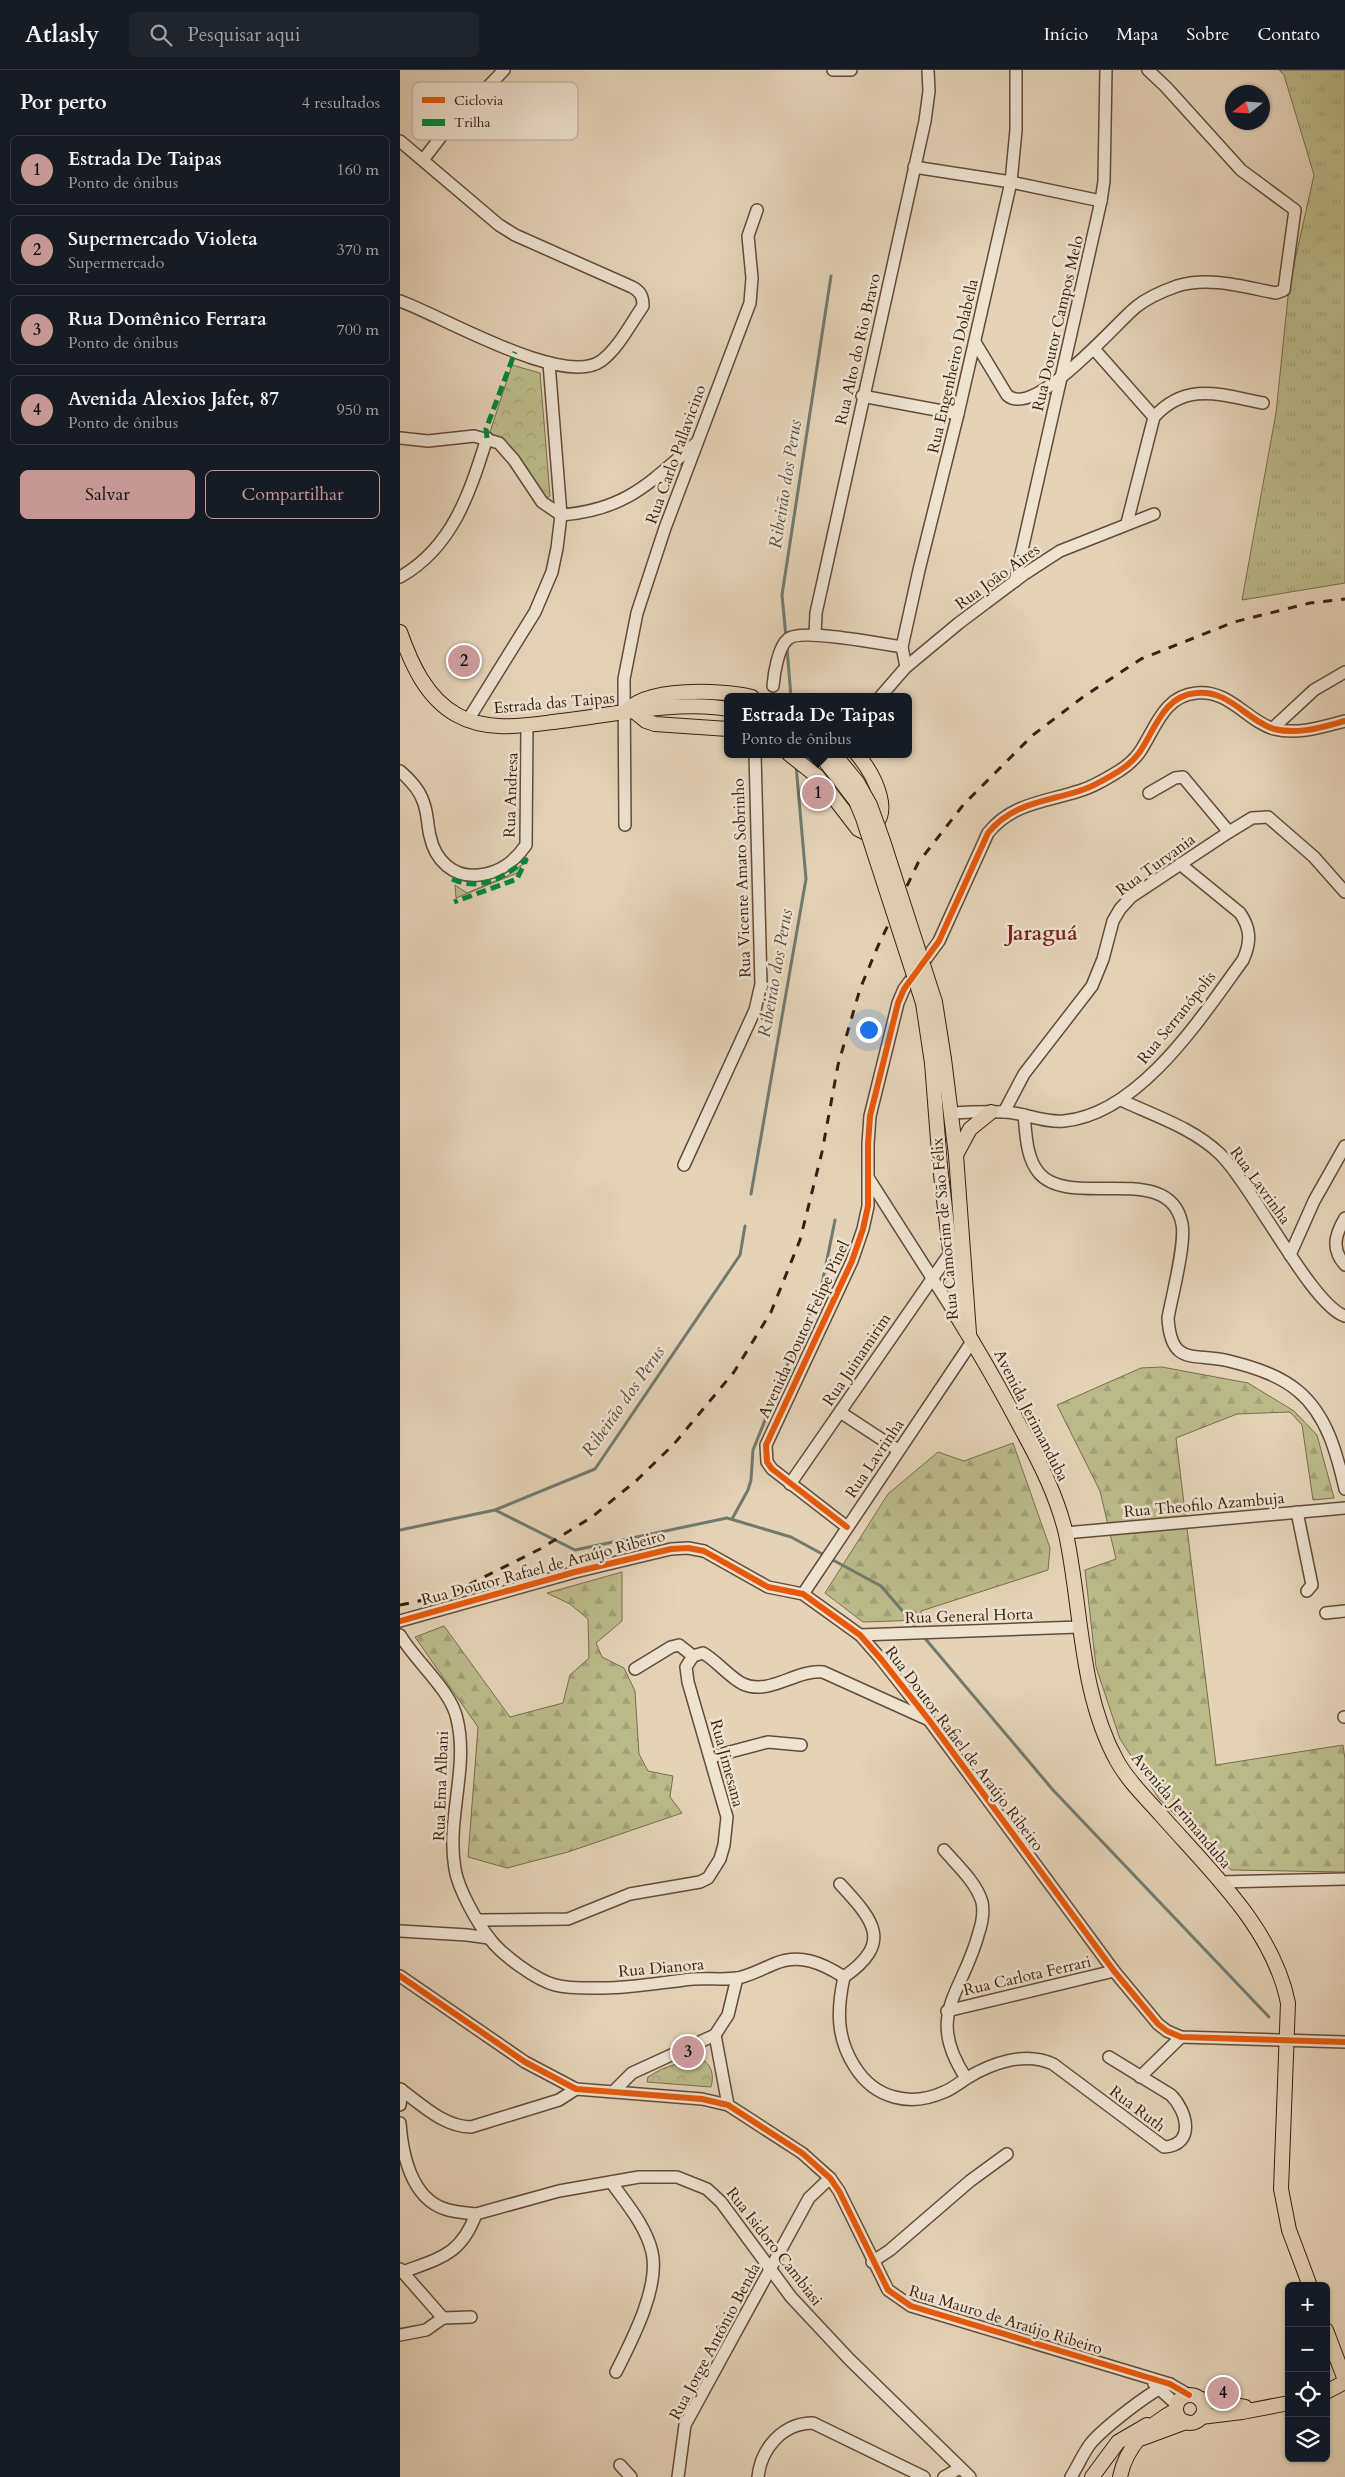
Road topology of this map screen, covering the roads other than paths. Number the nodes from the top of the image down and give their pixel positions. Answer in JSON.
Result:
{"nodes":[{"id":1,"x":504,"y":70,"type":"edge"},
{"id":2,"x":833,"y":70,"type":"edge"},
{"id":3,"x":850,"y":70,"type":"edge"},
{"id":4,"x":928,"y":70,"type":"edge"},
{"id":5,"x":1016,"y":70,"type":"edge"},
{"id":6,"x":1106,"y":70,"type":"edge"},
{"id":7,"x":1148,"y":70,"type":"edge"},
{"id":8,"x":493,"y":82,"type":"edge"},
{"id":9,"x":438,"y":140,"type":"edge"},
{"id":10,"x":400,"y":141,"type":"edge"},
{"id":11,"x":423,"y":160,"type":"junction"},
{"id":12,"x":914,"y":166,"type":"junction"},
{"id":13,"x":1011,"y":182,"type":"junction"},
{"id":14,"x":1101,"y":201,"type":"junction"},
{"id":15,"x":757,"y":210,"type":"dead end"},
{"id":16,"x":400,"y":301,"type":"edge"},
{"id":17,"x":975,"y":342,"type":"junction"},
{"id":18,"x":1094,"y":349,"type":"junction"},
{"id":19,"x":549,"y":363,"type":"junction"},
{"id":20,"x":1061,"y":379,"type":"junction"},
{"id":21,"x":862,"y":396,"type":"junction"},
{"id":22,"x":1263,"y":403,"type":"dead end"},
{"id":23,"x":958,"y":414,"type":"junction"},
{"id":24,"x":1154,"y":417,"type":"junction"},
{"id":25,"x":400,"y":438,"type":"edge"},
{"id":26,"x":487,"y":438,"type":"junction"},
{"id":27,"x":697,"y":443,"type":"junction"},
{"id":28,"x":1154,"y":514,"type":"dead end"},
{"id":29,"x":561,"y":515,"type":"junction"},
{"id":30,"x":1127,"y":523,"type":"junction"},
{"id":31,"x":400,"y":577,"type":"edge"},
{"id":32,"x":1015,"y":581,"type":"junction"},
{"id":33,"x":400,"y":632,"type":"edge"},
{"id":34,"x":815,"y":635,"type":"junction"},
{"id":35,"x":902,"y":647,"type":"junction"},
{"id":36,"x":405,"y":660,"type":"edge"},
{"id":37,"x":906,"y":667,"type":"junction"},
{"id":38,"x":1345,"y":672,"type":"edge"},
{"id":39,"x":773,"y":686,"type":"dead end"},
{"id":40,"x":735,"y":693,"type":"edge"},
{"id":41,"x":883,"y":693,"type":"edge"},
{"id":42,"x":724,"y":709,"type":"edge"},
{"id":43,"x":630,"y":713,"type":"junction"},
{"id":44,"x":468,"y":720,"type":"junction"},
{"id":45,"x":1345,"y":721,"type":"edge"},
{"id":46,"x":527,"y":725,"type":"junction"},
{"id":47,"x":1272,"y":728,"type":"junction"},
{"id":48,"x":724,"y":729,"type":"edge"},
{"id":49,"x":754,"y":758,"type":"edge"},
{"id":50,"x":797,"y":758,"type":"edge"},
{"id":51,"x":829,"y":758,"type":"edge"},
{"id":52,"x":860,"y":758,"type":"edge"},
{"id":53,"x":400,"y":771,"type":"edge"},
{"id":54,"x":1149,"y":792,"type":"dead end"},
{"id":55,"x":625,"y":825,"type":"dead end"},
{"id":56,"x":1229,"y":832,"type":"junction"},
{"id":57,"x":1180,"y":864,"type":"junction"},
{"id":58,"x":1345,"y":892,"type":"edge"},
{"id":59,"x":938,"y":1061,"type":"junction"},
{"id":60,"x":1121,"y":1100,"type":"junction"},
{"id":61,"x":997,"y":1112,"type":"junction"},
{"id":62,"x":951,"y":1113,"type":"junction"},
{"id":63,"x":1024,"y":1115,"type":"junction"},
{"id":64,"x":1345,"y":1146,"type":"edge"},
{"id":65,"x":956,"y":1156,"type":"junction"},
{"id":66,"x":684,"y":1165,"type":"dead end"},
{"id":67,"x":869,"y":1179,"type":"junction"},
{"id":68,"x":1345,"y":1218,"type":"edge"},
{"id":69,"x":950,"y":1253,"type":"junction"},
{"id":70,"x":1290,"y":1255,"type":"junction"},
{"id":71,"x":1345,"y":1265,"type":"edge"},
{"id":72,"x":932,"y":1278,"type":"junction"},
{"id":73,"x":1345,"y":1316,"type":"edge"},
{"id":74,"x":958,"y":1318,"type":"junction"},
{"id":75,"x":971,"y":1336,"type":"junction"},
{"id":76,"x":840,"y":1412,"type":"junction"},
{"id":77,"x":898,"y":1450,"type":"junction"},
{"id":78,"x":790,"y":1484,"type":"junction"},
{"id":79,"x":1345,"y":1489,"type":"edge"},
{"id":80,"x":1345,"y":1508,"type":"edge"},
{"id":81,"x":1297,"y":1512,"type":"junction"},
{"id":82,"x":847,"y":1528,"type":"junction"},
{"id":83,"x":1066,"y":1533,"type":"junction"},
{"id":84,"x":1307,"y":1591,"type":"dead end"},
{"id":85,"x":803,"y":1594,"type":"junction"},
{"id":86,"x":1345,"y":1611,"type":"edge"},
{"id":87,"x":1326,"y":1613,"type":"dead end"},
{"id":88,"x":400,"y":1621,"type":"edge"},
{"id":89,"x":1079,"y":1627,"type":"junction"},
{"id":90,"x":400,"y":1635,"type":"edge"},
{"id":91,"x":860,"y":1635,"type":"junction"},
{"id":92,"x":693,"y":1656,"type":"junction"},
{"id":93,"x":635,"y":1669,"type":"dead end"},
{"id":94,"x":929,"y":1720,"type":"junction"},
{"id":95,"x":801,"y":1745,"type":"dead end"},
{"id":96,"x":711,"y":1757,"type":"junction"},
{"id":97,"x":944,"y":1850,"type":"dead end"},
{"id":98,"x":1345,"y":1879,"type":"edge"},
{"id":99,"x":1220,"y":1882,"type":"junction"},
{"id":100,"x":840,"y":1884,"type":"dead end"},
{"id":101,"x":479,"y":1920,"type":"junction"},
{"id":102,"x":400,"y":1931,"type":"edge"},
{"id":103,"x":489,"y":1938,"type":"junction"},
{"id":104,"x":1114,"y":1971,"type":"junction"},
{"id":105,"x":400,"y":1976,"type":"edge"},
{"id":106,"x":844,"y":1976,"type":"junction"},
{"id":107,"x":737,"y":1978,"type":"junction"},
{"id":108,"x":947,"y":2011,"type":"junction"},
{"id":109,"x":714,"y":2035,"type":"junction"},
{"id":110,"x":1181,"y":2037,"type":"junction"},
{"id":111,"x":1286,"y":2039,"type":"junction"},
{"id":112,"x":1345,"y":2042,"type":"edge"},
{"id":113,"x":1109,"y":2057,"type":"dead end"},
{"id":114,"x":1140,"y":2077,"type":"junction"},
{"id":115,"x":966,"y":2078,"type":"junction"},
{"id":116,"x":576,"y":2089,"type":"junction"},
{"id":117,"x":401,"y":2090,"type":"edge"},
{"id":118,"x":614,"y":2091,"type":"junction"},
{"id":119,"x":400,"y":2104,"type":"edge"},
{"id":120,"x":728,"y":2105,"type":"junction"},
{"id":121,"x":400,"y":2123,"type":"edge"},
{"id":122,"x":1007,"y":2154,"type":"dead end"},
{"id":123,"x":830,"y":2178,"type":"junction"},
{"id":124,"x":611,"y":2182,"type":"junction"},
{"id":125,"x":476,"y":2214,"type":"junction"},
{"id":126,"x":872,"y":2262,"type":"junction"},
{"id":127,"x":770,"y":2270,"type":"junction"},
{"id":128,"x":402,"y":2271,"type":"edge"},
{"id":129,"x":1308,"y":2282,"type":"edge"},
{"id":130,"x":472,"y":2317,"type":"dead end"},
{"id":131,"x":443,"y":2318,"type":"junction"},
{"id":132,"x":400,"y":2335,"type":"edge"},
{"id":133,"x":1330,"y":2341,"type":"edge"},
{"id":134,"x":616,"y":2372,"type":"dead end"},
{"id":135,"x":1345,"y":2380,"type":"edge"},
{"id":136,"x":1165,"y":2387,"type":"junction"},
{"id":137,"x":1330,"y":2389,"type":"edge"},
{"id":138,"x":1194,"y":2397,"type":"junction"},
{"id":139,"x":1285,"y":2404,"type":"edge"},
{"id":140,"x":1176,"y":2407,"type":"junction"},
{"id":141,"x":1250,"y":2410,"type":"junction"},
{"id":142,"x":1201,"y":2417,"type":"junction"},
{"id":143,"x":1154,"y":2422,"type":"junction"},
{"id":144,"x":1186,"y":2422,"type":"junction"},
{"id":145,"x":1135,"y":2445,"type":"junction"},
{"id":146,"x":1106,"y":2456,"type":"junction"},
{"id":147,"x":620,"y":2465,"type":"dead end"},
{"id":148,"x":960,"y":2468,"type":"junction"},
{"id":149,"x":631,"y":2477,"type":"edge"},
{"id":150,"x":678,"y":2477,"type":"edge"},
{"id":151,"x":758,"y":2477,"type":"edge"},
{"id":152,"x":924,"y":2477,"type":"edge"},
{"id":153,"x":944,"y":2477,"type":"edge"},
{"id":154,"x":970,"y":2477,"type":"edge"},
{"id":155,"x":1071,"y":2477,"type":"edge"},
{"id":156,"x":1092,"y":2477,"type":"edge"},
{"id":157,"x":1120,"y":2477,"type":"edge"}],
"edges":[{"from":1,"to":8,"type":"street"},
{"from":2,"to":3,"type":"street"},
{"from":4,"to":12,"type":"street","name":"Rua Alto do Rio Bravo"},
{"from":5,"to":13,"type":"street","name":"Rua Engenheiro Dolabella"},
{"from":6,"to":14,"type":"street","name":"Rua Doutor Campos Melo"},
{"from":7,"to":18,"type":"street"},
{"from":9,"to":11,"type":"street"},
{"from":10,"to":11,"type":"street"},
{"from":11,"to":19,"type":"street"},
{"from":12,"to":13,"type":"street"},
{"from":12,"to":21,"type":"street","name":"Rua Alto do Rio Bravo"},
{"from":13,"to":14,"type":"street"},
{"from":13,"to":17,"type":"street","name":"Rua Engenheiro Dolabella"},
{"from":14,"to":20,"type":"street","name":"Rua Doutor Campos Melo"},
{"from":15,"to":27,"type":"street","name":"Rua Carlo Pallavicino"},
{"from":16,"to":19,"type":"street"},
{"from":17,"to":20,"type":"street"},
{"from":17,"to":23,"type":"street","name":"Rua Engenheiro Dolabella"},
{"from":18,"to":20,"type":"street"},
{"from":18,"to":24,"type":"street"},
{"from":19,"to":29,"type":"street"},
{"from":20,"to":32,"type":"street","name":"Rua Doutor Campos Melo"},
{"from":21,"to":23,"type":"street"},
{"from":21,"to":34,"type":"street","name":"Rua Alto do Rio Bravo"},
{"from":22,"to":24,"type":"street"},
{"from":23,"to":35,"type":"street","name":"Rua Engenheiro Dolabella"},
{"from":24,"to":30,"type":"street"},
{"from":25,"to":26,"type":"street"},
{"from":26,"to":29,"type":"street"},
{"from":26,"to":31,"type":"street"},
{"from":27,"to":29,"type":"street"},
{"from":27,"to":43,"type":"street","name":"Rua Carlo Pallavicino"},
{"from":28,"to":30,"type":"street","name":"Rua João Aires"},
{"from":29,"to":44,"type":"street"},
{"from":30,"to":32,"type":"street","name":"Rua João Aires"},
{"from":32,"to":37,"type":"street","name":"Rua João Aires"},
{"from":33,"to":36,"type":"main road","name":"Estrada das Taipas"},
{"from":34,"to":35,"type":"street"},
{"from":34,"to":39,"type":"street"},
{"from":35,"to":37,"type":"street","name":"Rua Engenheiro Dolabella"},
{"from":36,"to":44,"type":"main road","name":"Estrada das Taipas"},
{"from":37,"to":41,"type":"street","name":"Rua João Aires"},
{"from":38,"to":47,"type":"street"},
{"from":40,"to":43,"type":"main road"},
{"from":42,"to":43,"type":"main road","name":"Estrada das Taipas"},
{"from":43,"to":46,"type":"main road","name":"Estrada das Taipas"},
{"from":43,"to":48,"type":"main road"},
{"from":43,"to":55,"type":"street","name":"Rua Carlo Pallavicino"},
{"from":44,"to":46,"type":"main road","name":"Estrada das Taipas"},
{"from":45,"to":47,"type":"street","name":"Avenida Doutor Felipe Pinel"},
{"from":46,"to":53,"type":"street","name":"Rua Andresa"},
{"from":47,"to":67,"type":"street","name":"Avenida Doutor Felipe Pinel"},
{"from":49,"to":66,"type":"street","name":"Rua Vicente Amato Sobrinho"},
{"from":50,"to":52,"type":"main road"},
{"from":51,"to":59,"type":"main road","bridge":true},
{"from":54,"to":56,"type":"street"},
{"from":56,"to":57,"type":"street","name":"Rua Turvania"},
{"from":56,"to":58,"type":"street","name":"Rua Turvania"},
{"from":57,"to":60,"type":"street","name":"Rua Serranópolis"},
{"from":57,"to":61,"type":"street","name":"Rua Turvania"},
{"from":59,"to":62,"type":"main road","name":"Rua Camocim de São Félix"},
{"from":59,"to":69,"type":"main road","name":"Rua Camocim de São Félix"},
{"from":60,"to":63,"type":"street","name":"Rua Serranópolis"},
{"from":60,"to":70,"type":"street","name":"Rua Lavrinha"},
{"from":61,"to":62,"type":"street","name":"Rua Serranópolis"},
{"from":61,"to":63,"type":"street","name":"Rua Serranópolis"},
{"from":61,"to":65,"type":"main road"},
{"from":62,"to":65,"type":"main road","name":"Rua Camocim de São Félix"},
{"from":63,"to":79,"type":"street"},
{"from":64,"to":70,"type":"street"},
{"from":65,"to":75,"type":"main road","name":"Rua Camocim de São Félix"},
{"from":67,"to":72,"type":"street"},
{"from":67,"to":78,"type":"street","name":"Avenida Doutor Felipe Pinel"},
{"from":68,"to":71,"type":"street"},
{"from":69,"to":72,"type":"street","name":"Rua Juinamirim"},
{"from":69,"to":74,"type":"main road","name":"Rua Camocim de São Félix"},
{"from":70,"to":73,"type":"street","name":"Rua Lavrinha"},
{"from":72,"to":74,"type":"street"},
{"from":72,"to":76,"type":"street","name":"Rua Juinamirim"},
{"from":74,"to":75,"type":"main road","name":"Rua Camocim de São Félix"},
{"from":75,"to":77,"type":"street","name":"Rua Lavrinha"},
{"from":75,"to":83,"type":"main road","name":"Avenida Jerimanduba"},
{"from":76,"to":77,"type":"street"},
{"from":76,"to":78,"type":"street","name":"Rua Juinamirim"},
{"from":77,"to":82,"type":"street","name":"Rua Lavrinha"},
{"from":78,"to":82,"type":"street","name":"Avenida Doutor Felipe Pinel"},
{"from":80,"to":81,"type":"street","name":"Rua Theofilo Azambuja"},
{"from":81,"to":83,"type":"street","name":"Rua Theofilo Azambuja"},
{"from":81,"to":84,"type":"street"},
{"from":82,"to":85,"type":"street","name":"Rua Lavrinha"},
{"from":83,"to":89,"type":"main road","name":"Avenida Jerimanduba"},
{"from":85,"to":88,"type":"street","name":"Rua Doutor Rafael de Araújo Ribeiro"},
{"from":85,"to":91,"type":"street","name":"Rua Doutor Rafael de Araújo Ribeiro"},
{"from":86,"to":87,"type":"street"},
{"from":89,"to":91,"type":"street","name":"Rua General Horta"},
{"from":89,"to":99,"type":"main road","name":"Avenida Jerimanduba"},
{"from":90,"to":101,"type":"street","name":"Rua Ema Albani"},
{"from":91,"to":94,"type":"street","name":"Rua Doutor Rafael de Araújo Ribeiro"},
{"from":92,"to":93,"type":"street"},
{"from":92,"to":94,"type":"street"},
{"from":92,"to":96,"type":"street","name":"Rua Jimesana"},
{"from":94,"to":104,"type":"street","name":"Rua Doutor Rafael de Araújo Ribeiro"},
{"from":95,"to":96,"type":"street"},
{"from":96,"to":101,"type":"street","name":"Rua Jimesana"},
{"from":97,"to":108,"type":"street"},
{"from":98,"to":99,"type":"street"},
{"from":99,"to":111,"type":"main road","name":"Avenida Jerimanduba"},
{"from":100,"to":106,"type":"street"},
{"from":101,"to":103,"type":"street","name":"Rua Ema Albani"},
{"from":102,"to":103,"type":"street"},
{"from":103,"to":107,"type":"street","name":"Rua Dianora"},
{"from":104,"to":108,"type":"street","name":"Rua Carlota Ferrari"},
{"from":104,"to":110,"type":"street","name":"Rua Doutor Rafael de Araújo Ribeiro"},
{"from":105,"to":116,"type":"street","name":"Rua Mauro de Araújo Ribeiro"},
{"from":106,"to":107,"type":"street","name":"Rua Dianora"},
{"from":106,"to":115,"type":"street"},
{"from":107,"to":109,"type":"street"},
{"from":108,"to":115,"type":"street"},
{"from":109,"to":118,"type":"street"},
{"from":109,"to":120,"type":"street"},
{"from":110,"to":111,"type":"street","name":"Rua Doutor Rafael de Araújo Ribeiro"},
{"from":110,"to":114,"type":"street"},
{"from":111,"to":112,"type":"street","name":"Rua Doutor Rafael de Araújo Ribeiro"},
{"from":111,"to":129,"type":"main road","name":"Avenida Jerimanduba"},
{"from":113,"to":114,"type":"street","name":"Rua Ruth"},
{"from":114,"to":115,"type":"street","name":"Rua Ruth"},
{"from":116,"to":117,"type":"street"},
{"from":116,"to":118,"type":"street","name":"Rua Mauro de Araújo Ribeiro"},
{"from":117,"to":119,"type":"street"},
{"from":118,"to":120,"type":"street","name":"Rua Mauro de Araújo Ribeiro"},
{"from":120,"to":123,"type":"street","name":"Rua Mauro de Araújo Ribeiro"},
{"from":121,"to":125,"type":"street"},
{"from":122,"to":126,"type":"street"},
{"from":123,"to":126,"type":"street","name":"Rua Mauro de Araújo Ribeiro"},
{"from":123,"to":127,"type":"street","name":"Rua Jorge Antônio Benda"},
{"from":124,"to":125,"type":"street","name":"Rua Isidoro Cambiasi"},
{"from":124,"to":127,"type":"street","name":"Rua Isidoro Cambiasi"},
{"from":124,"to":134,"type":"street"},
{"from":125,"to":128,"type":"street"},
{"from":126,"to":136,"type":"street","name":"Rua Mauro de Araújo Ribeiro"},
{"from":127,"to":148,"type":"street","name":"Rua Isidoro Cambiasi"},
{"from":127,"to":150,"type":"street","name":"Rua Jorge Antônio Benda"},
{"from":128,"to":131,"type":"street"},
{"from":130,"to":131,"type":"street"},
{"from":131,"to":132,"type":"street"},
{"from":133,"to":135,"type":"main road"},
{"from":135,"to":137,"type":"main road"},
{"from":136,"to":138,"type":"street","name":"Rua Mauro de Araújo Ribeiro"},
{"from":136,"to":140,"type":"street","name":"Rua Mauro de Araújo Ribeiro"},
{"from":136,"to":155,"type":"street"},
{"from":138,"to":140,"type":"main road"},
{"from":138,"to":141,"type":"main road"},
{"from":138,"to":142,"type":"main road"},
{"from":139,"to":141,"type":"main road"},
{"from":140,"to":143,"type":"main road"},
{"from":140,"to":144,"type":"main road"},
{"from":141,"to":142,"type":"main road"},
{"from":142,"to":144,"type":"main road"},
{"from":143,"to":145,"type":"main road"},
{"from":143,"to":146,"type":"main road"},
{"from":144,"to":145,"type":"main road"},
{"from":145,"to":146,"type":"main road"},
{"from":145,"to":157,"type":"main road"},
{"from":146,"to":156,"type":"main road"},
{"from":147,"to":149,"type":"street"},
{"from":148,"to":153,"type":"street"},
{"from":148,"to":154,"type":"street","name":"Rua Isidoro Cambiasi"},
{"from":151,"to":152,"type":"street"}]}
